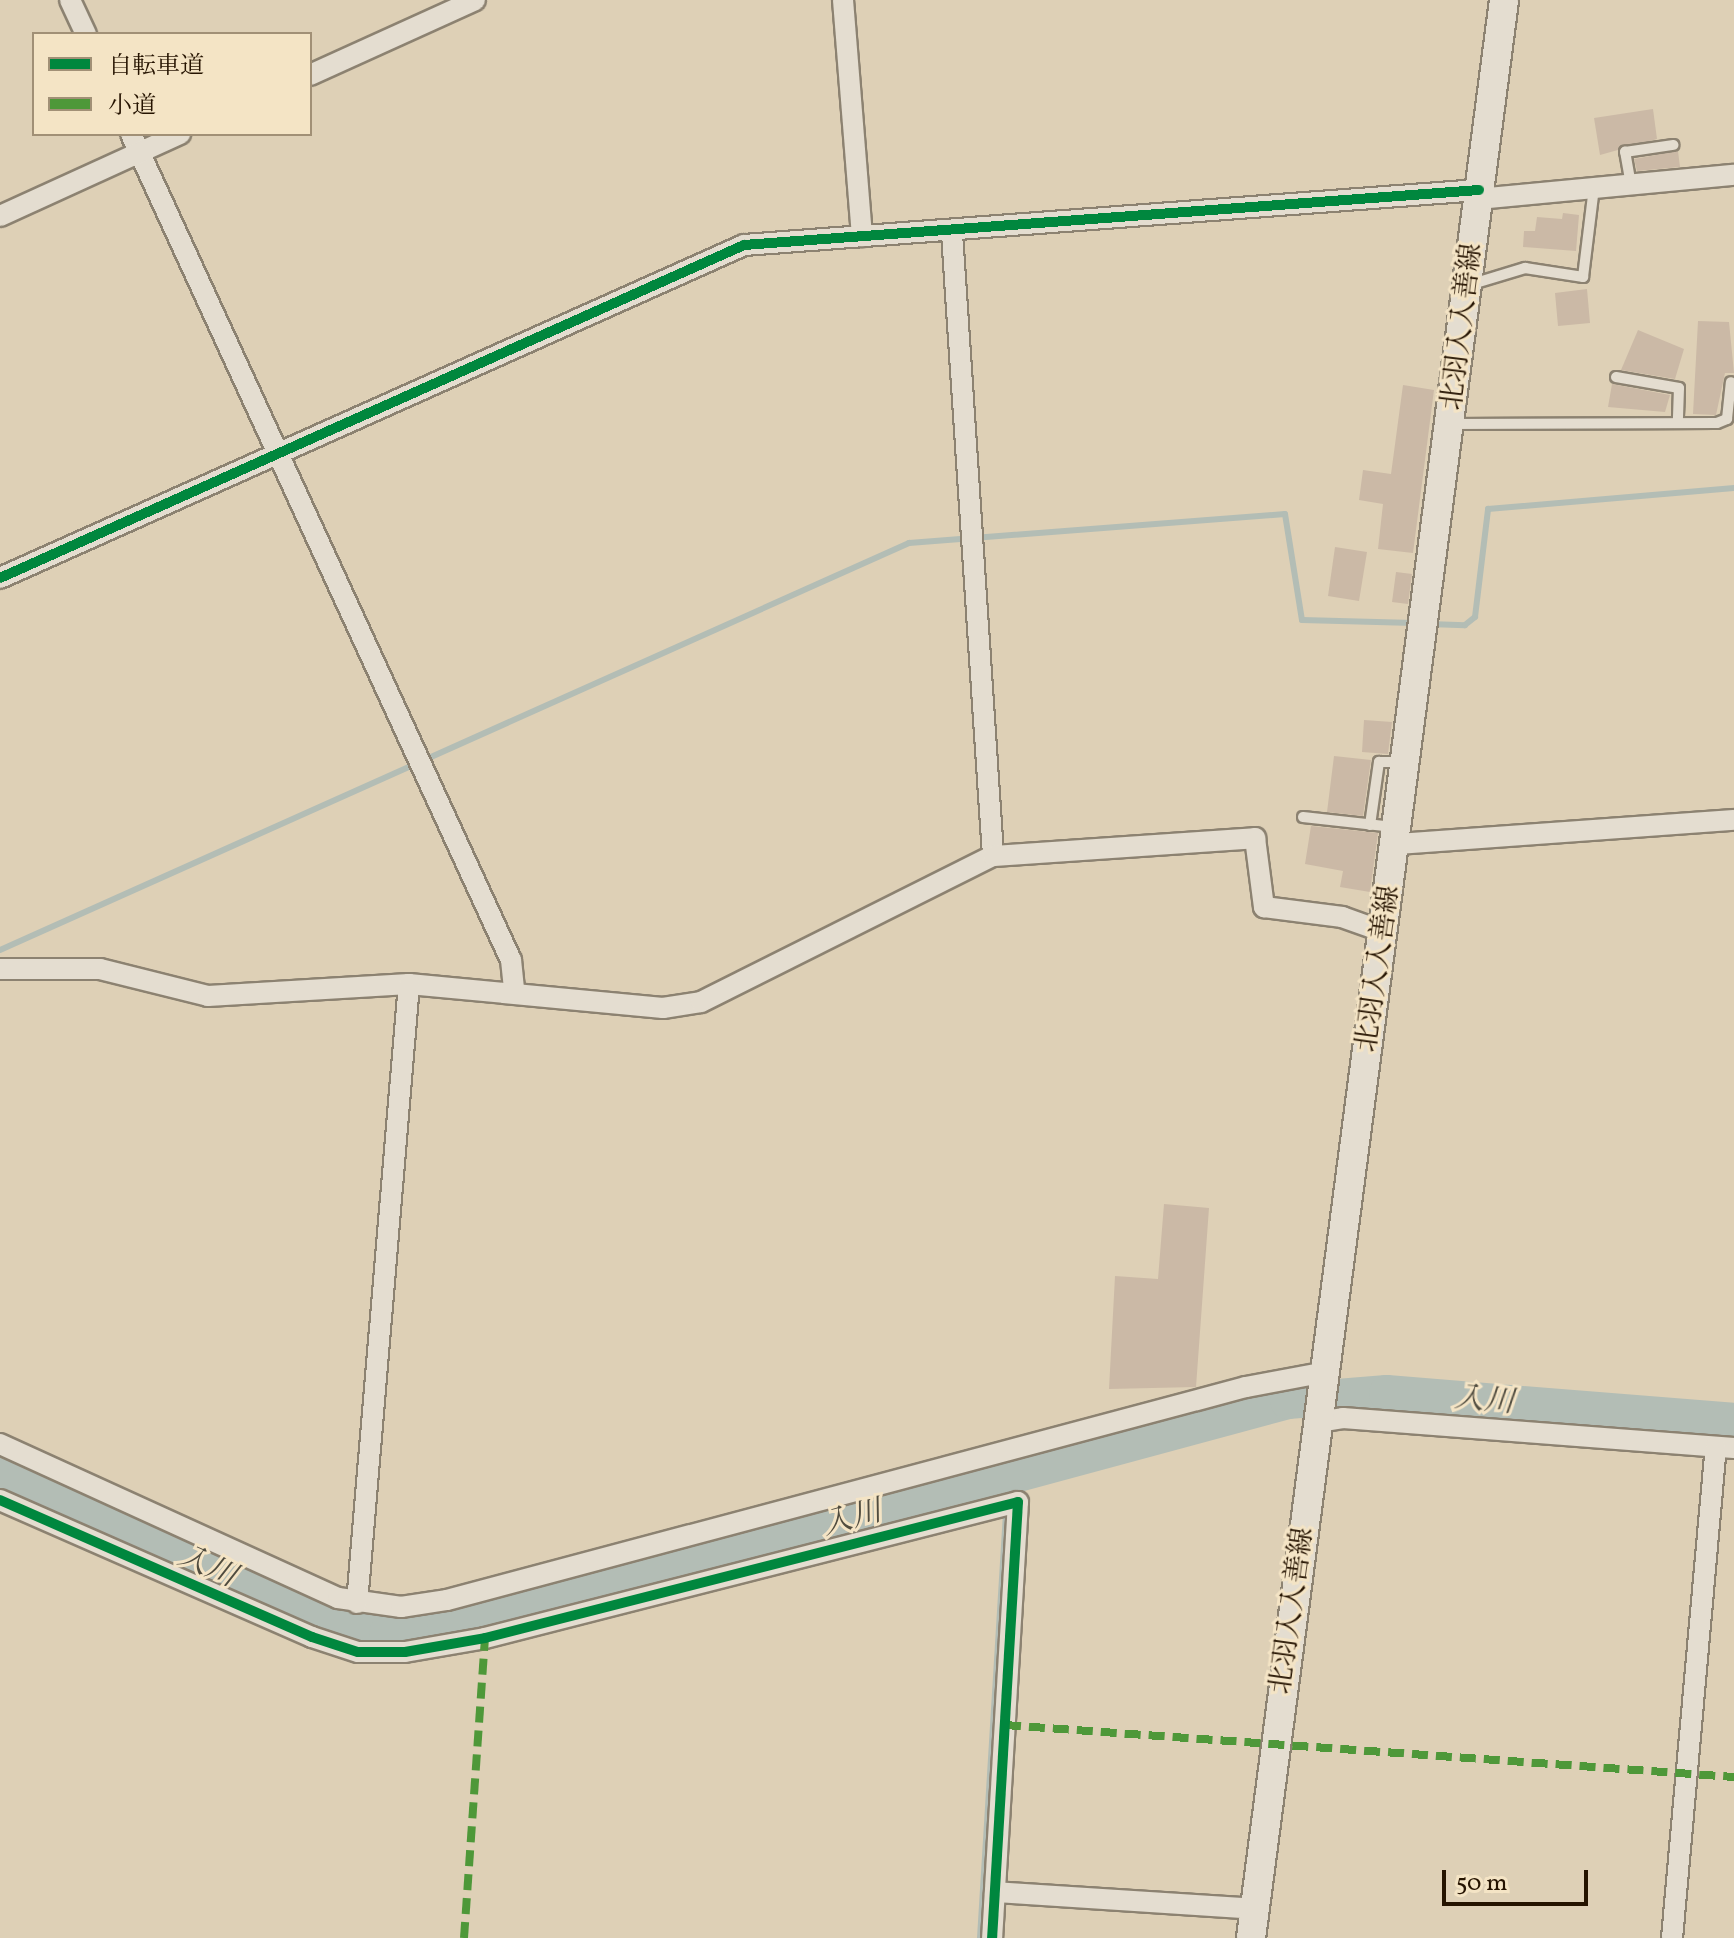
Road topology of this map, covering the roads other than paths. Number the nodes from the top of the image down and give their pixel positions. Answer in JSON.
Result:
{"nodes":[{"id":1,"x":70,"y":0,"type":"edge"},
{"id":2,"x":475,"y":0,"type":"edge"},
{"id":3,"x":843,"y":0,"type":"edge"},
{"id":4,"x":1504,"y":0,"type":"edge"},
{"id":5,"x":85,"y":32,"type":"edge"},
{"id":6,"x":312,"y":74,"type":"edge"},
{"id":7,"x":170,"y":136,"type":"edge"},
{"id":8,"x":136,"y":143,"type":"edge"},
{"id":9,"x":1673,"y":145,"type":"dead end"},
{"id":10,"x":1734,"y":175,"type":"edge"},
{"id":11,"x":1631,"y":185,"type":"junction"},
{"id":12,"x":1594,"y":188,"type":"junction"},
{"id":13,"x":1478,"y":194,"type":"junction"},
{"id":14,"x":0,"y":216,"type":"edge"},
{"id":15,"x":952,"y":233,"type":"junction"},
{"id":16,"x":862,"y":236,"type":"junction"},
{"id":17,"x":1468,"y":285,"type":"junction"},
{"id":18,"x":1616,"y":377,"type":"dead end"},
{"id":19,"x":1731,"y":382,"type":"dead end"},
{"id":20,"x":1678,"y":423,"type":"junction"},
{"id":21,"x":1451,"y":424,"type":"junction"},
{"id":22,"x":277,"y":454,"type":"junction"},
{"id":23,"x":0,"y":578,"type":"edge"},
{"id":24,"x":1408,"y":763,"type":"junction"},
{"id":25,"x":1303,"y":817,"type":"dead end"},
{"id":26,"x":1734,"y":820,"type":"edge"},
{"id":27,"x":1370,"y":825,"type":"junction"},
{"id":28,"x":1398,"y":836,"type":"junction"},
{"id":29,"x":993,"y":856,"type":"junction"},
{"id":30,"x":1384,"y":932,"type":"junction"},
{"id":31,"x":0,"y":969,"type":"edge"},
{"id":32,"x":409,"y":984,"type":"junction"},
{"id":33,"x":514,"y":990,"type":"junction"},
{"id":34,"x":1325,"y":1376,"type":"junction"},
{"id":35,"x":1319,"y":1418,"type":"junction"},
{"id":36,"x":0,"y":1444,"type":"edge"},
{"id":37,"x":1725,"y":1447,"type":"edge"},
{"id":38,"x":0,"y":1500,"type":"edge"},
{"id":39,"x":357,"y":1603,"type":"junction"},
{"id":40,"x":995,"y":1892,"type":"junction"},
{"id":41,"x":1255,"y":1909,"type":"junction"},
{"id":42,"x":992,"y":1938,"type":"edge"},
{"id":43,"x":1251,"y":1938,"type":"edge"},
{"id":44,"x":1672,"y":1938,"type":"edge"}],
"edges":[{"from":1,"to":5,"type":"street"},
{"from":2,"to":6,"type":"street"},
{"from":3,"to":16,"type":"street"},
{"from":4,"to":13,"type":"main road","name":"北羽入入善線"},
{"from":7,"to":8,"type":"street"},
{"from":8,"to":14,"type":"street"},
{"from":8,"to":22,"type":"street"},
{"from":9,"to":11,"type":"lane"},
{"from":10,"to":11,"type":"street"},
{"from":11,"to":12,"type":"street"},
{"from":12,"to":13,"type":"street"},
{"from":12,"to":17,"type":"lane"},
{"from":13,"to":15,"type":"street"},
{"from":13,"to":17,"type":"main road","name":"北羽入入善線"},
{"from":15,"to":16,"type":"street"},
{"from":15,"to":29,"type":"street"},
{"from":16,"to":22,"type":"street"},
{"from":17,"to":21,"type":"main road","name":"北羽入入善線"},
{"from":18,"to":20,"type":"lane"},
{"from":19,"to":20,"type":"lane"},
{"from":20,"to":21,"type":"lane"},
{"from":21,"to":24,"type":"main road","name":"北羽入入善線"},
{"from":22,"to":23,"type":"street"},
{"from":22,"to":33,"type":"street"},
{"from":24,"to":27,"type":"lane"},
{"from":24,"to":28,"type":"main road","name":"北羽入入善線"},
{"from":25,"to":27,"type":"lane"},
{"from":26,"to":28,"type":"street"},
{"from":27,"to":28,"type":"lane"},
{"from":28,"to":30,"type":"main road","name":"北羽入入善線"},
{"from":29,"to":30,"type":"street"},
{"from":29,"to":33,"type":"street"},
{"from":30,"to":34,"type":"main road","name":"北羽入入善線"},
{"from":31,"to":32,"type":"street"},
{"from":32,"to":33,"type":"street"},
{"from":32,"to":39,"type":"street"},
{"from":34,"to":35,"type":"main road","name":"北羽入入善線"},
{"from":34,"to":39,"type":"street"},
{"from":35,"to":37,"type":"street"},
{"from":35,"to":41,"type":"main road","name":"北羽入入善線"},
{"from":36,"to":39,"type":"street"},
{"from":37,"to":44,"type":"street"},
{"from":38,"to":40,"type":"street"},
{"from":40,"to":41,"type":"street"},
{"from":40,"to":42,"type":"street"},
{"from":41,"to":43,"type":"main road","name":"北羽入入善線"}]}
